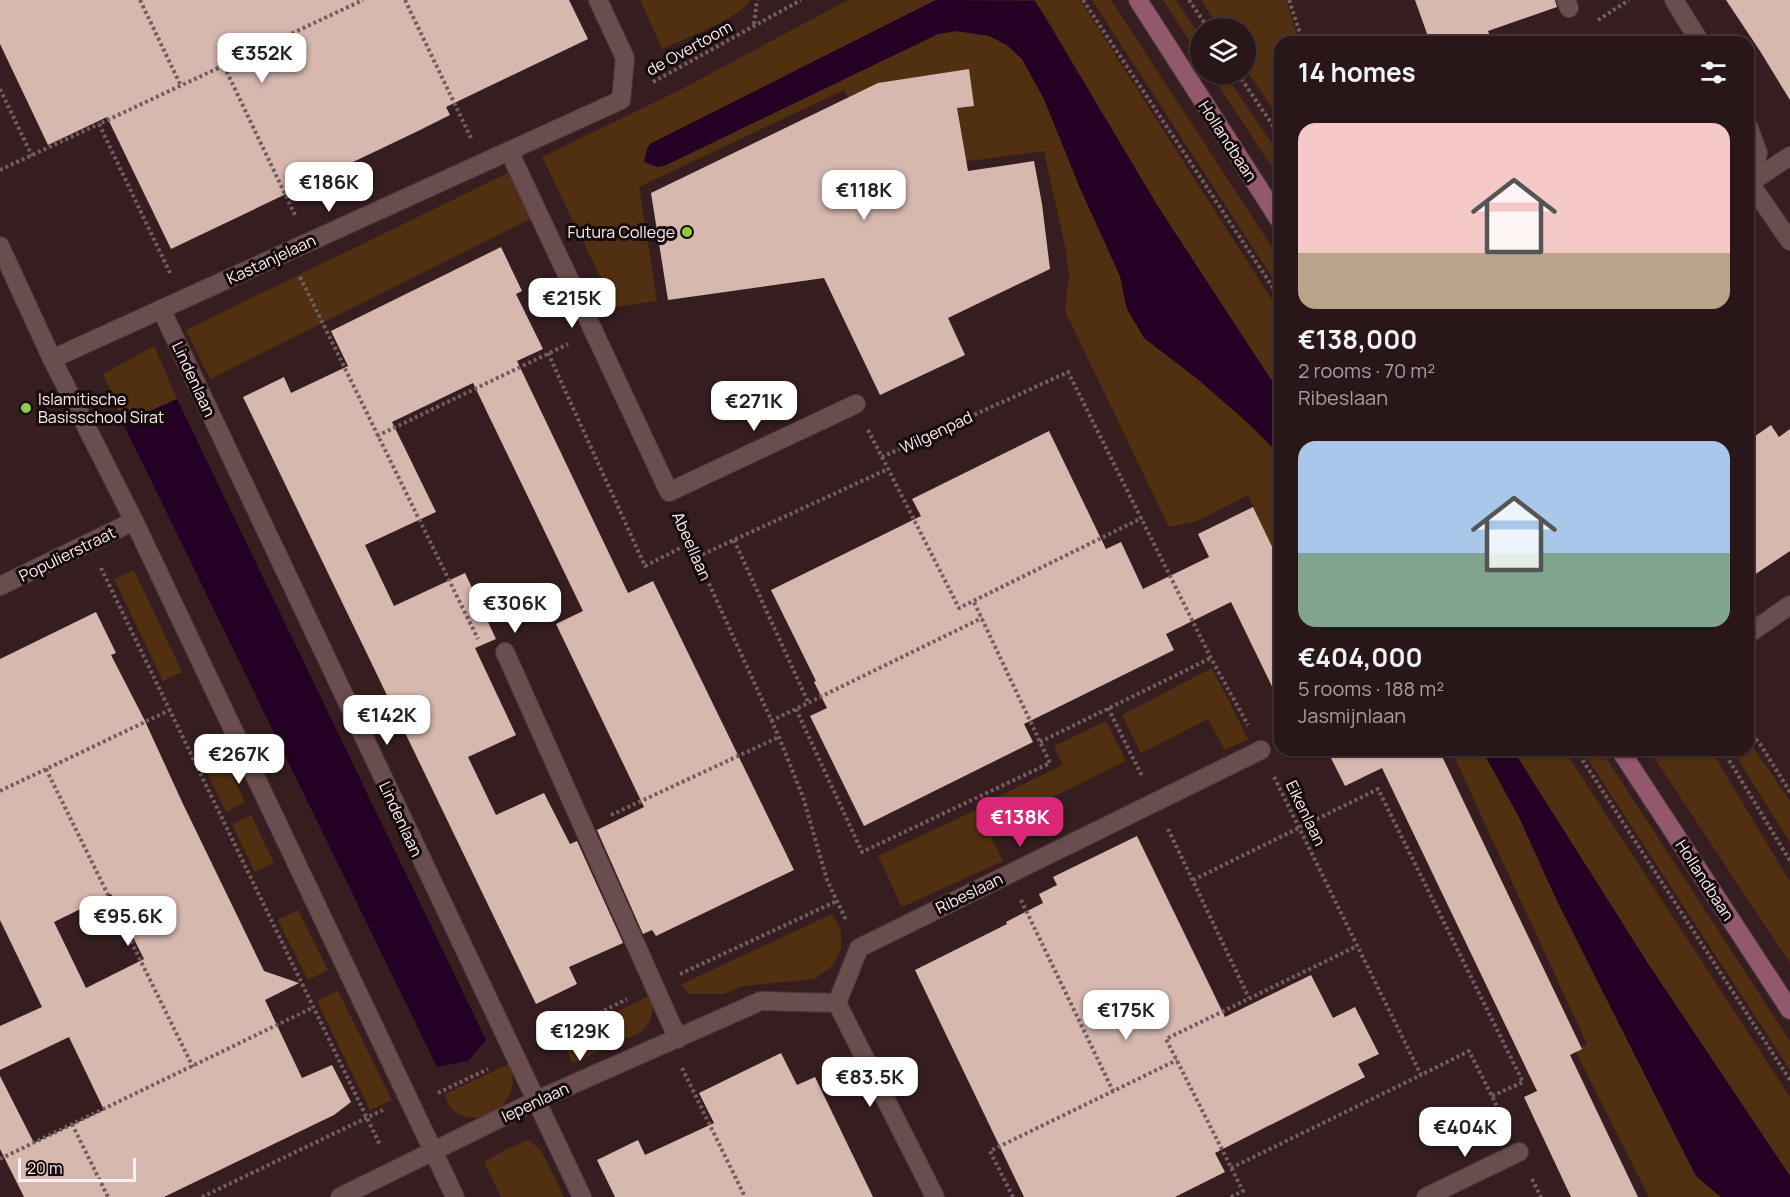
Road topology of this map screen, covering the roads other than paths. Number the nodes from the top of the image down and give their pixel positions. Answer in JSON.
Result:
{"nodes":[{"id":1,"x":598,"y":0,"type":"edge"},
{"id":2,"x":1138,"y":0,"type":"edge"},
{"id":3,"x":1674,"y":0,"type":"edge"},
{"id":4,"x":1696,"y":36,"type":"edge"},
{"id":5,"x":1754,"y":142,"type":"edge"},
{"id":6,"x":508,"y":151,"type":"junction"},
{"id":7,"x":1790,"y":156,"type":"edge"},
{"id":8,"x":1754,"y":165,"type":"edge"},
{"id":9,"x":1754,"y":179,"type":"edge"},
{"id":10,"x":1754,"y":191,"type":"edge"},
{"id":11,"x":1274,"y":212,"type":"edge"},
{"id":12,"x":1790,"y":241,"type":"edge"},
{"id":13,"x":0,"y":246,"type":"edge"},
{"id":14,"x":161,"y":309,"type":"junction"},
{"id":15,"x":52,"y":359,"type":"junction"},
{"id":16,"x":855,"y":404,"type":"road end"},
{"id":17,"x":134,"y":521,"type":"junction"},
{"id":18,"x":0,"y":586,"type":"edge"},
{"id":19,"x":1790,"y":605,"type":"edge"},
{"id":20,"x":1754,"y":630,"type":"edge"},
{"id":21,"x":504,"y":652,"type":"road end"},
{"id":22,"x":1261,"y":750,"type":"road end"},
{"id":23,"x":1624,"y":756,"type":"edge"},
{"id":24,"x":837,"y":1003,"type":"junction"},
{"id":25,"x":1790,"y":1010,"type":"edge"},
{"id":26,"x":674,"y":1041,"type":"junction"},
{"id":27,"x":535,"y":1101,"type":"junction"},
{"id":28,"x":433,"y":1152,"type":"junction"},
{"id":29,"x":1519,"y":1152,"type":"road end"},
{"id":30,"x":340,"y":1197,"type":"edge"},
{"id":31,"x":455,"y":1197,"type":"edge"},
{"id":32,"x":582,"y":1197,"type":"edge"},
{"id":33,"x":935,"y":1197,"type":"edge"},
{"id":34,"x":1426,"y":1197,"type":"edge"}],
"edges":[{"from":1,"to":6,"type":"street","name":"Kastanjelaan"},
{"from":2,"to":11,"type":"main road","name":"Hollandbaan"},
{"from":3,"to":4,"type":"street"},
{"from":5,"to":8,"type":"street"},
{"from":6,"to":14,"type":"street","name":"Kastanjelaan"},
{"from":6,"to":16,"type":"street","name":"Abeellaan"},
{"from":7,"to":9,"type":"street"},
{"from":10,"to":12,"type":"street"},
{"from":13,"to":15,"type":"street"},
{"from":14,"to":15,"type":"street","name":"Kastanjelaan"},
{"from":14,"to":27,"type":"street","name":"Lindenlaan"},
{"from":15,"to":17,"type":"street"},
{"from":17,"to":18,"type":"street","name":"Populierstraat"},
{"from":17,"to":28,"type":"street"},
{"from":19,"to":20,"type":"street"},
{"from":21,"to":26,"type":"street"},
{"from":22,"to":24,"type":"street","name":"Ribeslaan"},
{"from":23,"to":25,"type":"main road","name":"Hollandbaan"},
{"from":24,"to":26,"type":"street","name":"Iepenlaan"},
{"from":24,"to":33,"type":"street"},
{"from":26,"to":27,"type":"street","name":"Iepenlaan"},
{"from":27,"to":28,"type":"street","name":"Iepenlaan"},
{"from":27,"to":32,"type":"street","name":"Lindenlaan"},
{"from":28,"to":30,"type":"street","name":"Iepenlaan"},
{"from":28,"to":31,"type":"street"},
{"from":29,"to":34,"type":"street"}]}
